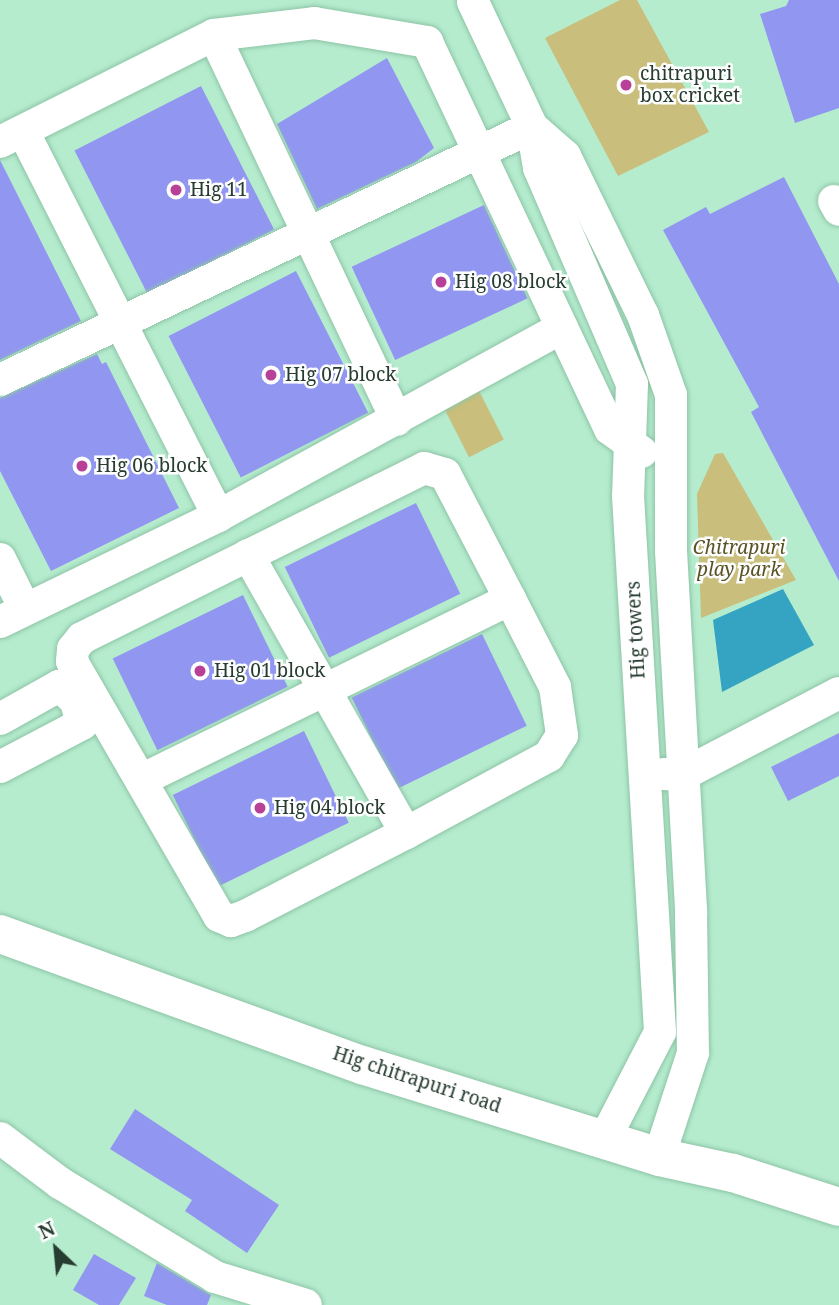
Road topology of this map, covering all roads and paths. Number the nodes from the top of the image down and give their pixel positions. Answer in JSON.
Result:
{"nodes":[{"id":1,"x":473,"y":2,"type":"edge"},
{"id":2,"x":214,"y":35,"type":"junction"},
{"id":3,"x":532,"y":127,"type":"junction"},
{"id":4,"x":12,"y":136,"type":"edge"},
{"id":5,"x":479,"y":151,"type":"junction"},
{"id":6,"x":308,"y":232,"type":"junction"},
{"id":7,"x":120,"y":323,"type":"junction"},
{"id":8,"x":562,"y":328,"type":"junction"},
{"id":9,"x":0,"y":380,"type":"edge"},
{"id":10,"x":397,"y":420,"type":"junction"},
{"id":11,"x":630,"y":442,"type":"junction"},
{"id":12,"x":669,"y":478,"type":"junction"},
{"id":13,"x":218,"y":516,"type":"junction"},
{"id":14,"x":248,"y":555,"type":"junction"},
{"id":15,"x":0,"y":559,"type":"edge"},
{"id":16,"x":509,"y":599,"type":"junction"},
{"id":17,"x":12,"y":616,"type":"edge"},
{"id":18,"x":324,"y":692,"type":"junction"},
{"id":19,"x":83,"y":697,"type":"junction"},
{"id":20,"x":828,"y":698,"type":"edge"},
{"id":21,"x":0,"y":719,"type":"edge"},
{"id":22,"x":0,"y":767,"type":"edge"},
{"id":23,"x":644,"y":774,"type":"junction"},
{"id":24,"x":682,"y":775,"type":"junction"},
{"id":25,"x":142,"y":780,"type":"junction"},
{"id":26,"x":406,"y":833,"type":"junction"},
{"id":27,"x":0,"y":934,"type":"edge"},
{"id":28,"x":0,"y":1138,"type":"edge"},
{"id":29,"x":604,"y":1140,"type":"junction"},
{"id":30,"x":659,"y":1157,"type":"junction"},
{"id":31,"x":839,"y":1207,"type":"edge"},
{"id":32,"x":306,"y":1305,"type":"edge"}],
"edges":[{"from":1,"to":3,"type":"street"},
{"from":2,"to":4,"type":"street"},
{"from":2,"to":5,"type":"street"},
{"from":2,"to":6,"type":"street"},
{"from":3,"to":5,"type":"street"},
{"from":3,"to":11,"type":"street","name":"Hig towers"},
{"from":3,"to":12,"type":"street"},
{"from":4,"to":7,"type":"street"},
{"from":5,"to":6,"type":"street"},
{"from":5,"to":8,"type":"street"},
{"from":6,"to":7,"type":"street"},
{"from":6,"to":10,"type":"street"},
{"from":7,"to":9,"type":"street"},
{"from":7,"to":13,"type":"street"},
{"from":8,"to":10,"type":"street"},
{"from":8,"to":11,"type":"street"},
{"from":10,"to":13,"type":"street"},
{"from":11,"to":12,"type":"street"},
{"from":11,"to":23,"type":"street","name":"Hig towers"},
{"from":12,"to":24,"type":"street"},
{"from":13,"to":17,"type":"street"},
{"from":14,"to":16,"type":"street"},
{"from":14,"to":18,"type":"street"},
{"from":14,"to":19,"type":"street"},
{"from":15,"to":17,"type":"street"},
{"from":16,"to":18,"type":"street"},
{"from":16,"to":26,"type":"street"},
{"from":18,"to":25,"type":"street"},
{"from":18,"to":26,"type":"street"},
{"from":19,"to":21,"type":"street"},
{"from":19,"to":22,"type":"street"},
{"from":19,"to":25,"type":"street"},
{"from":20,"to":24,"type":"street"},
{"from":23,"to":24,"type":"street"},
{"from":23,"to":29,"type":"street","name":"Hig towers"},
{"from":24,"to":30,"type":"street"},
{"from":25,"to":26,"type":"street"},
{"from":27,"to":29,"type":"street","name":"Hig chitrapuri road"},
{"from":28,"to":32,"type":"street"},
{"from":29,"to":30,"type":"street","name":"Hig chitrapuri road"},
{"from":30,"to":31,"type":"street","name":"Hig chitrapuri road"}]}
